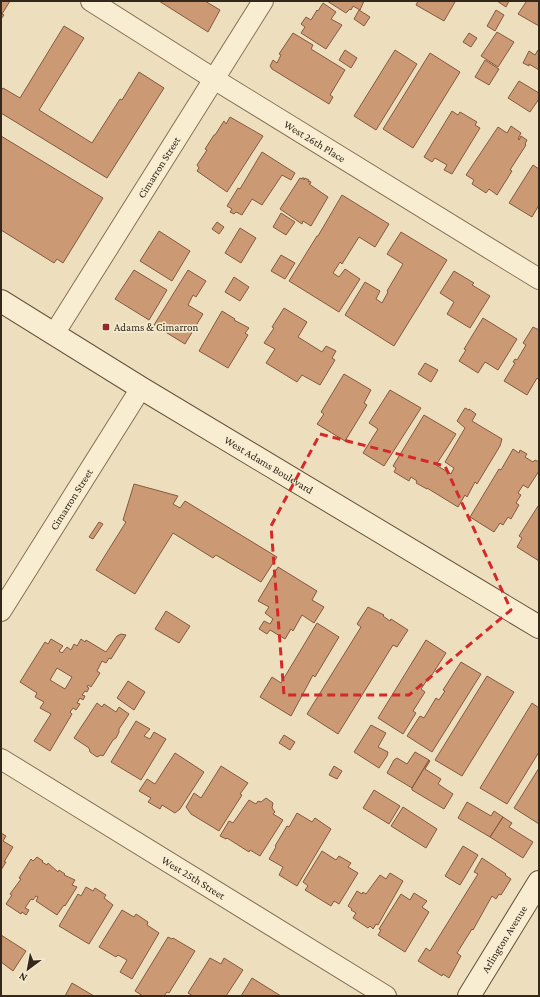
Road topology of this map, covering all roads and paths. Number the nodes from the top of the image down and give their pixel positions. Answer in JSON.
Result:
{"nodes":[{"id":1,"x":91,"y":1,"type":"edge"},
{"id":2,"x":263,"y":1,"type":"edge"},
{"id":3,"x":214,"y":79,"type":"junction"},
{"id":4,"x":539,"y":279,"type":"edge"},
{"id":5,"x":1,"y":301,"type":"edge"},
{"id":6,"x":54,"y":334,"type":"junction"},
{"id":7,"x":140,"y":388,"type":"junction"},
{"id":8,"x":1,"y":611,"type":"edge"},
{"id":9,"x":539,"y":627,"type":"edge"},
{"id":10,"x":1,"y":759,"type":"edge"},
{"id":11,"x":539,"y":882,"type":"edge"},
{"id":12,"x":386,"y":996,"type":"edge"},
{"id":13,"x":469,"y":996,"type":"edge"}],
"edges":[{"from":1,"to":3,"type":"street","name":"West 26th Place"},
{"from":2,"to":3,"type":"street","name":"Cimarron Street"},
{"from":3,"to":4,"type":"street","name":"West 26th Place"},
{"from":3,"to":6,"type":"street","name":"Cimarron Street"},
{"from":5,"to":6,"type":"main road","name":"West Adams Boulevard"},
{"from":6,"to":7,"type":"main road","name":"West Adams Boulevard"},
{"from":7,"to":8,"type":"street","name":"Cimarron Street"},
{"from":7,"to":9,"type":"main road","name":"West Adams Boulevard"},
{"from":10,"to":12,"type":"street","name":"West 25th Street"},
{"from":11,"to":13,"type":"main road","name":"Arlington Avenue"}]}
